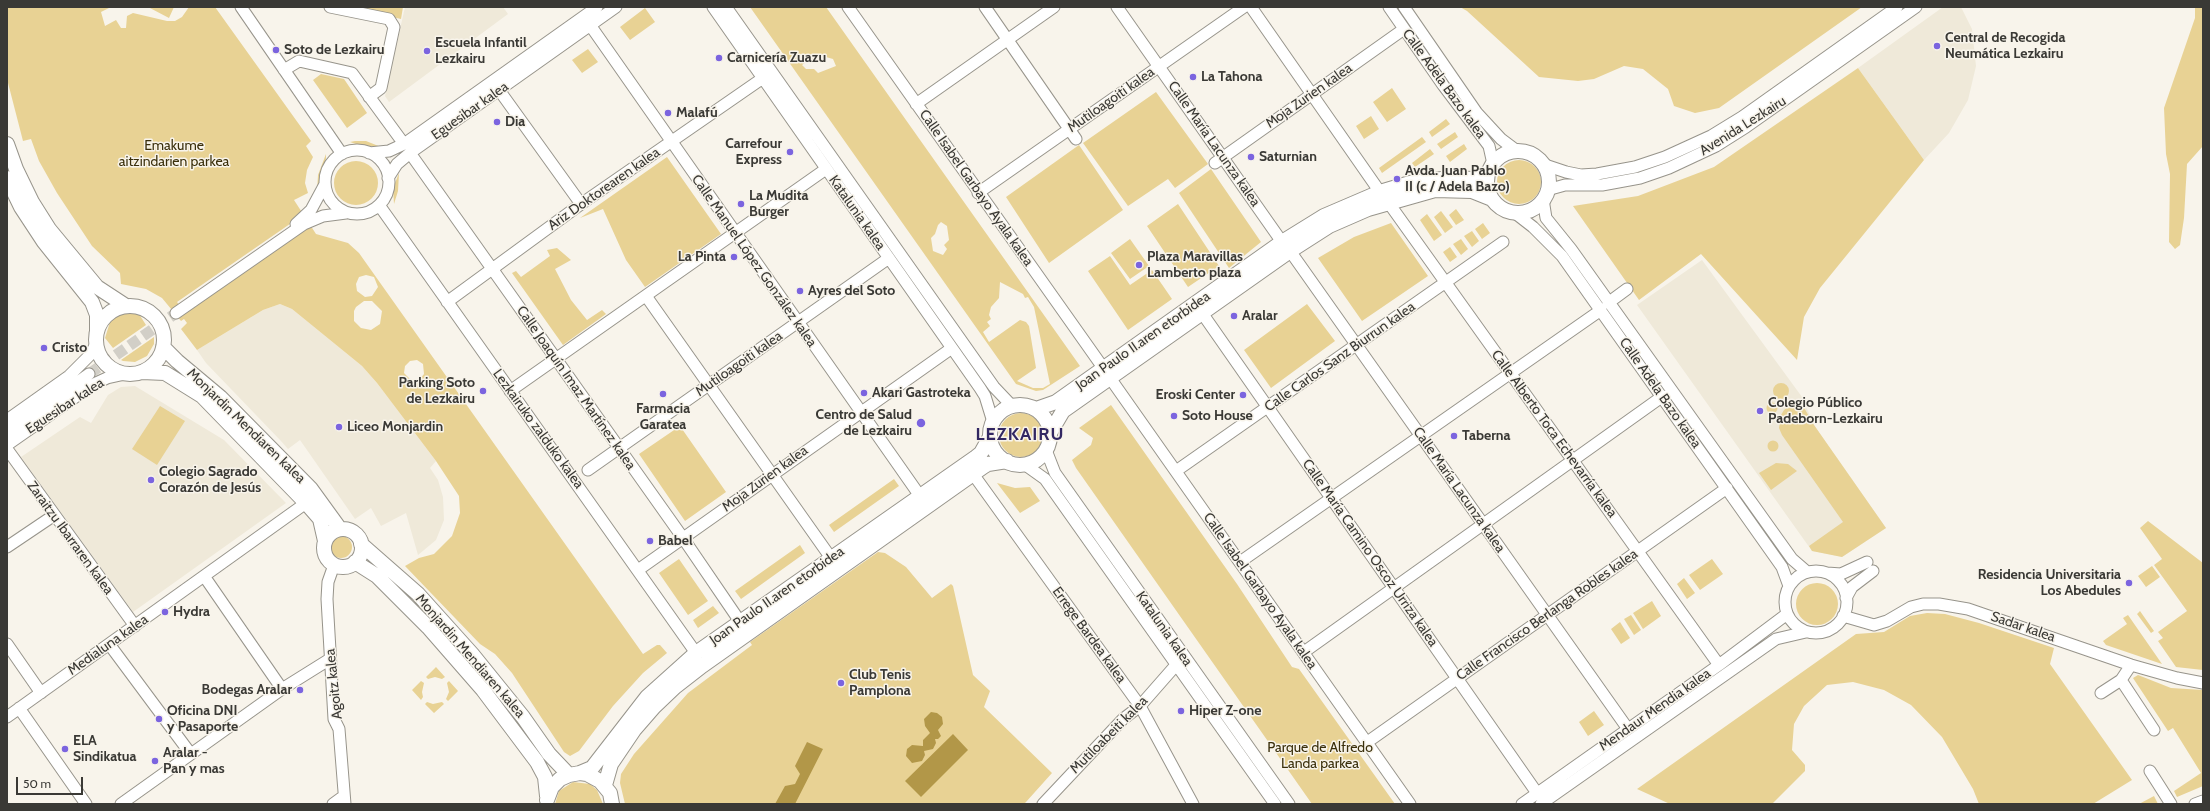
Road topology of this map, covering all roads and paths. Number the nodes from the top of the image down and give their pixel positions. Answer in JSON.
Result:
{"nodes":[{"id":1,"x":241,"y":7,"type":"edge"},
{"id":2,"x":330,"y":7,"type":"edge"},
{"id":3,"x":597,"y":7,"type":"edge"},
{"id":4,"x":616,"y":7,"type":"edge"},
{"id":5,"x":713,"y":7,"type":"edge"},
{"id":6,"x":726,"y":7,"type":"edge"},
{"id":7,"x":985,"y":7,"type":"edge"},
{"id":8,"x":1054,"y":7,"type":"edge"},
{"id":9,"x":1117,"y":7,"type":"edge"},
{"id":10,"x":1244,"y":7,"type":"edge"},
{"id":11,"x":1251,"y":7,"type":"edge"},
{"id":12,"x":1389,"y":7,"type":"edge"},
{"id":13,"x":1404,"y":7,"type":"edge"},
{"id":14,"x":1897,"y":7,"type":"edge"},
{"id":15,"x":1916,"y":7,"type":"edge"},
{"id":16,"x":854,"y":9,"type":"edge"},
{"id":17,"x":590,"y":25,"type":"junction"},
{"id":18,"x":1404,"y":29,"type":"junction"},
{"id":19,"x":1008,"y":39,"type":"junction"},
{"id":20,"x":1159,"y":66,"type":"junction"},
{"id":21,"x":284,"y":70,"type":"junction"},
{"id":22,"x":763,"y":78,"type":"junction"},
{"id":23,"x":499,"y":90,"type":"junction"},
{"id":24,"x":1312,"y":93,"type":"junction"},
{"id":25,"x":369,"y":97,"type":"junction"},
{"id":26,"x":916,"y":104,"type":"junction"},
{"id":27,"x":1073,"y":134,"type":"junction"},
{"id":28,"x":671,"y":142,"type":"junction"},
{"id":29,"x":7,"y":144,"type":"edge"},
{"id":30,"x":404,"y":144,"type":"junction"},
{"id":31,"x":1517,"y":151,"type":"junction"},
{"id":32,"x":369,"y":153,"type":"junction"},
{"id":33,"x":410,"y":153,"type":"junction"},
{"id":34,"x":342,"y":154,"type":"junction"},
{"id":35,"x":1218,"y":160,"type":"junction"},
{"id":36,"x":1542,"y":164,"type":"junction"},
{"id":37,"x":1491,"y":168,"type":"junction"},
{"id":38,"x":826,"y":169,"type":"junction"},
{"id":39,"x":7,"y":178,"type":"edge"},
{"id":40,"x":388,"y":178,"type":"junction"},
{"id":41,"x":325,"y":184,"type":"junction"},
{"id":42,"x":978,"y":193,"type":"junction"},
{"id":43,"x":1545,"y":195,"type":"junction"},
{"id":44,"x":1384,"y":197,"type":"junction"},
{"id":45,"x":1492,"y":199,"type":"junction"},
{"id":46,"x":581,"y":204,"type":"junction"},
{"id":47,"x":379,"y":205,"type":"junction"},
{"id":48,"x":346,"y":212,"type":"junction"},
{"id":49,"x":1515,"y":213,"type":"junction"},
{"id":50,"x":735,"y":234,"type":"junction"},
{"id":51,"x":1503,"y":242,"type":"dead end"},
{"id":52,"x":1286,"y":247,"type":"junction"},
{"id":53,"x":889,"y":258,"type":"junction"},
{"id":54,"x":492,"y":269,"type":"junction"},
{"id":55,"x":1445,"y":283,"type":"junction"},
{"id":56,"x":1627,"y":290,"type":"dead end"},
{"id":57,"x":646,"y":296,"type":"junction"},
{"id":58,"x":447,"y":302,"type":"junction"},
{"id":59,"x":126,"y":306,"type":"junction"},
{"id":60,"x":1605,"y":306,"type":"junction"},
{"id":61,"x":1202,"y":313,"type":"junction"},
{"id":62,"x":797,"y":323,"type":"junction"},
{"id":63,"x":97,"y":337,"type":"junction"},
{"id":64,"x":1357,"y":345,"type":"junction"},
{"id":65,"x":163,"y":346,"type":"junction"},
{"id":66,"x":952,"y":348,"type":"junction"},
{"id":67,"x":556,"y":358,"type":"junction"},
{"id":68,"x":142,"y":372,"type":"junction"},
{"id":69,"x":1510,"y":373,"type":"junction"},
{"id":70,"x":125,"y":374,"type":"junction"},
{"id":71,"x":1107,"y":374,"type":"junction"},
{"id":72,"x":710,"y":385,"type":"junction"},
{"id":73,"x":510,"y":391,"type":"junction"},
{"id":74,"x":1663,"y":396,"type":"junction"},
{"id":75,"x":1012,"y":406,"type":"junction"},
{"id":76,"x":1268,"y":407,"type":"junction"},
{"id":77,"x":1036,"y":409,"type":"junction"},
{"id":78,"x":860,"y":412,"type":"junction"},
{"id":79,"x":7,"y":420,"type":"edge"},
{"id":80,"x":993,"y":422,"type":"junction"},
{"id":81,"x":7,"y":427,"type":"edge"},
{"id":82,"x":7,"y":432,"type":"edge"},
{"id":83,"x":1050,"y":433,"type":"junction"},
{"id":84,"x":1421,"y":435,"type":"junction"},
{"id":85,"x":990,"y":437,"type":"junction"},
{"id":86,"x":619,"y":449,"type":"junction"},
{"id":87,"x":7,"y":450,"type":"edge"},
{"id":88,"x":1046,"y":450,"type":"junction"},
{"id":89,"x":1007,"y":461,"type":"junction"},
{"id":90,"x":1573,"y":461,"type":"junction"},
{"id":91,"x":1024,"y":464,"type":"junction"},
{"id":92,"x":588,"y":470,"type":"dead end"},
{"id":93,"x":1176,"y":471,"type":"junction"},
{"id":94,"x":771,"y":474,"type":"junction"},
{"id":95,"x":973,"y":474,"type":"junction"},
{"id":96,"x":1727,"y":488,"type":"junction"},
{"id":97,"x":920,"y":496,"type":"junction"},
{"id":98,"x":1332,"y":497,"type":"junction"},
{"id":99,"x":306,"y":503,"type":"junction"},
{"id":100,"x":53,"y":516,"type":"junction"},
{"id":101,"x":1484,"y":525,"type":"junction"},
{"id":102,"x":340,"y":528,"type":"junction"},
{"id":103,"x":683,"y":538,"type":"junction"},
{"id":104,"x":325,"y":541,"type":"junction"},
{"id":105,"x":362,"y":544,"type":"junction"},
{"id":106,"x":7,"y":547,"type":"edge"},
{"id":107,"x":1638,"y":551,"type":"junction"},
{"id":108,"x":831,"y":558,"type":"junction"},
{"id":109,"x":355,"y":562,"type":"junction"},
{"id":110,"x":1240,"y":562,"type":"junction"},
{"id":111,"x":334,"y":565,"type":"junction"},
{"id":112,"x":638,"y":570,"type":"junction"},
{"id":113,"x":1807,"y":572,"type":"junction"},
{"id":114,"x":1827,"y":573,"type":"junction"},
{"id":115,"x":204,"y":576,"type":"junction"},
{"id":116,"x":1789,"y":586,"type":"junction"},
{"id":117,"x":1395,"y":588,"type":"junction"},
{"id":118,"x":1846,"y":598,"type":"junction"},
{"id":119,"x":1787,"y":614,"type":"junction"},
{"id":120,"x":1547,"y":616,"type":"junction"},
{"id":121,"x":1843,"y":616,"type":"junction"},
{"id":122,"x":740,"y":623,"type":"junction"},
{"id":123,"x":134,"y":626,"type":"junction"},
{"id":124,"x":1806,"y":632,"type":"junction"},
{"id":125,"x":7,"y":644,"type":"edge"},
{"id":126,"x":109,"y":644,"type":"junction"},
{"id":127,"x":1304,"y":652,"type":"junction"},
{"id":128,"x":696,"y":653,"type":"junction"},
{"id":129,"x":330,"y":659,"type":"junction"},
{"id":130,"x":1176,"y":665,"type":"junction"},
{"id":131,"x":1719,"y":665,"type":"junction"},
{"id":132,"x":2131,"y":665,"type":"junction"},
{"id":133,"x":1456,"y":679,"type":"junction"},
{"id":134,"x":2121,"y":680,"type":"junction"},
{"id":135,"x":2203,"y":683,"type":"edge"},
{"id":136,"x":282,"y":689,"type":"junction"},
{"id":137,"x":41,"y":693,"type":"junction"},
{"id":138,"x":2101,"y":693,"type":"dead end"},
{"id":139,"x":1140,"y":706,"type":"junction"},
{"id":140,"x":19,"y":708,"type":"junction"},
{"id":141,"x":7,"y":717,"type":"edge"},
{"id":142,"x":1628,"y":730,"type":"junction"},
{"id":143,"x":2154,"y":730,"type":"dead end"},
{"id":144,"x":1366,"y":743,"type":"junction"},
{"id":145,"x":190,"y":753,"type":"junction"},
{"id":146,"x":2150,"y":771,"type":"dead end"},
{"id":147,"x":575,"y":774,"type":"junction"},
{"id":148,"x":605,"y":785,"type":"junction"},
{"id":149,"x":1537,"y":793,"type":"junction"},
{"id":150,"x":345,"y":800,"type":"edge"},
{"id":151,"x":547,"y":800,"type":"edge"},
{"id":152,"x":2203,"y":801,"type":"edge"},
{"id":153,"x":1188,"y":802,"type":"edge"},
{"id":154,"x":86,"y":804,"type":"edge"},
{"id":155,"x":121,"y":804,"type":"edge"},
{"id":156,"x":333,"y":804,"type":"edge"},
{"id":157,"x":612,"y":804,"type":"edge"},
{"id":158,"x":1042,"y":804,"type":"edge"},
{"id":159,"x":1275,"y":804,"type":"edge"},
{"id":160,"x":1289,"y":804,"type":"edge"},
{"id":161,"x":1410,"y":804,"type":"edge"},
{"id":162,"x":1522,"y":804,"type":"edge"},
{"id":163,"x":1542,"y":804,"type":"edge"},
{"id":164,"x":2171,"y":804,"type":"edge"},
{"id":165,"x":2195,"y":804,"type":"edge"}],
"edges":[{"from":1,"to":21,"type":"street"},
{"from":2,"to":25,"type":"street"},
{"from":3,"to":30,"type":"street","name":"Eguesibar kalea"},
{"from":4,"to":17,"type":"street","name":"Eguesibar kalea"},
{"from":5,"to":22,"type":"street","name":"Katalunia kalea"},
{"from":6,"to":75,"type":"street","name":"Katalunia kalea"},
{"from":7,"to":19,"type":"street"},
{"from":8,"to":19,"type":"street"},
{"from":9,"to":20,"type":"street","name":"Calle María Lacunza kalea"},
{"from":10,"to":20,"type":"street","name":"Mutiloagoiti kalea"},
{"from":11,"to":24,"type":"street","name":"Calle Alberto Toca Echevarría kalea"},
{"from":12,"to":18,"type":"street","name":"Calle Adela Bazo kalea"},
{"from":13,"to":31,"type":"street","name":"Calle Adela Bazo kalea"},
{"from":14,"to":36,"type":"street","name":"Avenida Lezkairu"},
{"from":15,"to":43,"type":"street","name":"Avenida Lezkairu"},
{"from":16,"to":26,"type":"street","name":"Calle Isabel Garbayo Ayala kalea"},
{"from":17,"to":23,"type":"street","name":"Eguesibar kalea"},
{"from":17,"to":28,"type":"street","name":"Calle Manuel López González kalea"},
{"from":18,"to":24,"type":"street","name":"Moja Zurien kalea"},
{"from":18,"to":37,"type":"street","name":"Calle Adela Bazo kalea"},
{"from":19,"to":26,"type":"street"},
{"from":19,"to":27,"type":"street"},
{"from":20,"to":27,"type":"street","name":"Mutiloagoiti kalea"},
{"from":20,"to":35,"type":"street","name":"Calle María Lacunza kalea"},
{"from":21,"to":25,"type":"street"},
{"from":21,"to":34,"type":"street"},
{"from":22,"to":28,"type":"street","name":"Ariz Doktorearen kalea"},
{"from":22,"to":38,"type":"street","name":"Katalunia kalea"},
{"from":23,"to":33,"type":"street","name":"Eguesibar kalea"},
{"from":23,"to":46,"type":"street"},
{"from":24,"to":35,"type":"street","name":"Moja Zurien kalea"},
{"from":24,"to":44,"type":"street","name":"Calle Alberto Toca Echevarría kalea"},
{"from":25,"to":30,"type":"street"},
{"from":26,"to":42,"type":"street","name":"Calle Isabel Garbayo Ayala kalea"},
{"from":27,"to":42,"type":"street","name":"Mutiloagoiti kalea"},
{"from":28,"to":46,"type":"street","name":"Ariz Doktorearen kalea"},
{"from":28,"to":50,"type":"street","name":"Calle Manuel López González kalea"},
{"from":29,"to":59,"type":"main road"},
{"from":30,"to":32,"type":"street","name":"Eguesibar kalea"},
{"from":31,"to":36,"type":"main road"},
{"from":31,"to":37,"type":"main road"},
{"from":32,"to":34,"type":"street"},
{"from":32,"to":40,"type":"street"},
{"from":33,"to":40,"type":"street","name":"Eguesibar kalea"},
{"from":33,"to":54,"type":"street","name":"Calle Joaquín Imaz Martínez kalea"},
{"from":34,"to":41,"type":"street"},
{"from":35,"to":52,"type":"street","name":"Calle María Lacunza kalea"},
{"from":36,"to":43,"type":"main road"},
{"from":37,"to":44,"type":"main road","name":"Joan Paulo II.aren etorbidea"},
{"from":37,"to":45,"type":"main road"},
{"from":38,"to":50,"type":"street"},
{"from":38,"to":53,"type":"street","name":"Katalunia kalea"},
{"from":39,"to":63,"type":"main road"},
{"from":40,"to":47,"type":"street"},
{"from":41,"to":48,"type":"street"},
{"from":41,"to":48,"type":"street"},
{"from":42,"to":71,"type":"street","name":"Calle Isabel Garbayo Ayala kalea"},
{"from":43,"to":49,"type":"main road"},
{"from":43,"to":60,"type":"street","name":"Calle Adela Bazo kalea"},
{"from":44,"to":45,"type":"main road","name":"Joan Paulo II.aren etorbidea"},
{"from":44,"to":52,"type":"main road","name":"Joan Paulo II.aren etorbidea"},
{"from":44,"to":55,"type":"street","name":"Calle Alberto Toca Echevarría kalea"},
{"from":45,"to":49,"type":"main road"},
{"from":46,"to":54,"type":"street","name":"Ariz Doktorearen kalea"},
{"from":47,"to":48,"type":"street"},
{"from":47,"to":58,"type":"street","name":"Lezkairuko zalduko kalea"},
{"from":49,"to":60,"type":"street","name":"Calle Adela Bazo kalea"},
{"from":50,"to":57,"type":"street"},
{"from":50,"to":62,"type":"street","name":"Calle Manuel López González kalea"},
{"from":51,"to":55,"type":"street","name":"Calle Carlos Sanz Biurrun kalea"},
{"from":52,"to":61,"type":"main road","name":"Joan Paulo II.aren etorbidea"},
{"from":52,"to":64,"type":"street","name":"Calle María Lacunza kalea"},
{"from":52,"to":71,"type":"main road","name":"Joan Paulo II.aren etorbidea"},
{"from":53,"to":62,"type":"street","name":"Mutiloagoiti kalea"},
{"from":53,"to":66,"type":"street","name":"Katalunia kalea"},
{"from":54,"to":58,"type":"street","name":"Ariz Doktorearen kalea"},
{"from":54,"to":67,"type":"street","name":"Calle Joaquín Imaz Martínez kalea"},
{"from":55,"to":64,"type":"street","name":"Calle Carlos Sanz Biurrun kalea"},
{"from":55,"to":69,"type":"street","name":"Calle Alberto Toca Echevarría kalea"},
{"from":56,"to":60,"type":"street"},
{"from":57,"to":67,"type":"street"},
{"from":57,"to":72,"type":"street"},
{"from":58,"to":73,"type":"street","name":"Lezkairuko zalduko kalea"},
{"from":59,"to":63,"type":"main road"},
{"from":59,"to":65,"type":"main road"},
{"from":60,"to":69,"type":"street"},
{"from":60,"to":74,"type":"street","name":"Calle Adela Bazo kalea"},
{"from":60,"to":113,"type":"street","name":"Calle Adela Bazo kalea"},
{"from":61,"to":71,"type":"main road","name":"Joan Paulo II.aren etorbidea"},
{"from":61,"to":76,"type":"street","name":"Calle María Camino Oscoz Urriza kalea"},
{"from":62,"to":72,"type":"street","name":"Mutiloagoiti kalea"},
{"from":62,"to":78,"type":"street","name":"Calle Manuel López González kalea"},
{"from":63,"to":70,"type":"main road"},
{"from":63,"to":79,"type":"street","name":"Eguesibar kalea"},
{"from":64,"to":76,"type":"street","name":"Calle Carlos Sanz Biurrun kalea"},
{"from":64,"to":84,"type":"street","name":"Calle María Lacunza kalea"},
{"from":65,"to":68,"type":"main road"},
{"from":65,"to":102,"type":"main road","name":"Monjardin Mendiaren kalea"},
{"from":66,"to":78,"type":"street","name":"Moja Zurien kalea"},
{"from":66,"to":80,"type":"street","name":"Katalunia kalea"},
{"from":67,"to":73,"type":"street"},
{"from":67,"to":86,"type":"street","name":"Calle Joaquín Imaz Martínez kalea"},
{"from":68,"to":70,"type":"main road"},
{"from":68,"to":99,"type":"main road","name":"Monjardin Mendiaren kalea"},
{"from":69,"to":84,"type":"street"},
{"from":69,"to":90,"type":"street","name":"Calle Alberto Toca Echevarría kalea"},
{"from":70,"to":87,"type":"street","name":"Eguesibar kalea"},
{"from":71,"to":77,"type":"main road","name":"Joan Paulo II.aren etorbidea"},
{"from":71,"to":83,"type":"main road","name":"Joan Paulo II.aren etorbidea"},
{"from":71,"to":93,"type":"street","name":"Calle Isabel Garbayo Ayala kalea"},
{"from":72,"to":86,"type":"street","name":"Mutiloagoiti kalea"},
{"from":72,"to":94,"type":"street"},
{"from":73,"to":112,"type":"street","name":"Lezkairuko zalduko kalea"},
{"from":74,"to":90,"type":"street"},
{"from":74,"to":96,"type":"street","name":"Calle Adela Bazo kalea"},
{"from":75,"to":77,"type":"main road"},
{"from":75,"to":80,"type":"main road"},
{"from":76,"to":93,"type":"street","name":"Calle Carlos Sanz Biurrun kalea"},
{"from":76,"to":98,"type":"street","name":"Calle María Camino Oscoz Urriza kalea"},
{"from":77,"to":83,"type":"main road"},
{"from":78,"to":94,"type":"street","name":"Moja Zurien kalea"},
{"from":78,"to":97,"type":"street","name":"Calle Manuel López González kalea"},
{"from":80,"to":85,"type":"main road"},
{"from":81,"to":82,"type":"street","name":"Eguesibar kalea"},
{"from":83,"to":88,"type":"main road"},
{"from":84,"to":98,"type":"street"},
{"from":84,"to":101,"type":"street","name":"Calle María Lacunza kalea"},
{"from":85,"to":89,"type":"main road"},
{"from":85,"to":97,"type":"main road","name":"Joan Paulo II.aren etorbidea"},
{"from":86,"to":92,"type":"street","name":"Mutiloagoiti kalea"},
{"from":86,"to":103,"type":"street","name":"Calle Joaquín Imaz Martínez kalea"},
{"from":87,"to":100,"type":"street","name":"Zaraitzu Ibarraren kalea"},
{"from":88,"to":91,"type":"main road"},
{"from":88,"to":160,"type":"street","name":"Katalunia kalea"},
{"from":89,"to":91,"type":"main road"},
{"from":89,"to":95,"type":"main road","name":"Joan Paulo II.aren etorbidea"},
{"from":90,"to":101,"type":"street"},
{"from":90,"to":107,"type":"street","name":"Calle Alberto Toca Echevarría kalea"},
{"from":91,"to":130,"type":"street","name":"Katalunia kalea"},
{"from":93,"to":110,"type":"street","name":"Calle Isabel Garbayo Ayala kalea"},
{"from":94,"to":103,"type":"street","name":"Moja Zurien kalea"},
{"from":94,"to":108,"type":"street"},
{"from":95,"to":139,"type":"street","name":"Errege Bardea kalea"},
{"from":95,"to":148,"type":"main road","name":"Joan Paulo II.aren etorbidea"},
{"from":96,"to":107,"type":"street","name":"Calle Francisco Berlanga Robles kalea"},
{"from":96,"to":116,"type":"street","name":"Calle Adela Bazo kalea"},
{"from":97,"to":108,"type":"main road","name":"Joan Paulo II.aren etorbidea"},
{"from":98,"to":110,"type":"street"},
{"from":98,"to":117,"type":"street","name":"Calle María Camino Oscoz Urriza kalea"},
{"from":99,"to":104,"type":"main road","name":"Monjardin Mendiaren kalea"},
{"from":99,"to":115,"type":"street","name":"Medialuna kalea"},
{"from":100,"to":106,"type":"street"},
{"from":100,"to":123,"type":"street","name":"Zaraitzu Ibarraren kalea"},
{"from":101,"to":117,"type":"street"},
{"from":101,"to":120,"type":"street","name":"Calle María Lacunza kalea"},
{"from":102,"to":104,"type":"main road"},
{"from":102,"to":105,"type":"main road","name":"Monjardin Mendiaren kalea"},
{"from":103,"to":112,"type":"street","name":"Moja Zurien kalea"},
{"from":103,"to":122,"type":"street","name":"Calle Joaquín Imaz Martínez kalea"},
{"from":104,"to":111,"type":"main road","name":"Monjardin Mendiaren kalea"},
{"from":105,"to":109,"type":"main road"},
{"from":105,"to":147,"type":"main road","name":"Monjardin Mendiaren kalea"},
{"from":107,"to":120,"type":"street","name":"Calle Francisco Berlanga Robles kalea"},
{"from":107,"to":131,"type":"street","name":"Calle Alberto Toca Echevarría kalea"},
{"from":108,"to":122,"type":"main road","name":"Joan Paulo II.aren etorbidea"},
{"from":109,"to":111,"type":"main road"},
{"from":109,"to":151,"type":"main road","name":"Monjardin Mendiaren kalea"},
{"from":110,"to":127,"type":"street","name":"Calle Isabel Garbayo Ayala kalea"},
{"from":111,"to":129,"type":"street","name":"Agoitz kalea"},
{"from":112,"to":128,"type":"street","name":"Lezkairuko zalduko kalea"},
{"from":113,"to":114,"type":"street"},
{"from":113,"to":116,"type":"street"},
{"from":114,"to":118,"type":"street"},
{"from":114,"to":118,"type":"street"},
{"from":115,"to":123,"type":"street","name":"Medialuna kalea"},
{"from":115,"to":136,"type":"street"},
{"from":116,"to":119,"type":"street"},
{"from":117,"to":127,"type":"street"},
{"from":117,"to":133,"type":"street","name":"Calle María Camino Oscoz Urriza kalea"},
{"from":118,"to":121,"type":"street"},
{"from":119,"to":124,"type":"street"},
{"from":119,"to":131,"type":"street","name":"Mendaur Mendia kalea"},
{"from":120,"to":133,"type":"street","name":"Calle Francisco Berlanga Robles kalea"},
{"from":120,"to":142,"type":"street","name":"Calle María Lacunza kalea"},
{"from":121,"to":124,"type":"street"},
{"from":121,"to":132,"type":"street","name":"Sadar kalea"},
{"from":122,"to":128,"type":"main road","name":"Joan Paulo II.aren etorbidea"},
{"from":123,"to":126,"type":"street","name":"Medialuna kalea"},
{"from":124,"to":163,"type":"street","name":"Mendaur Mendia kalea"},
{"from":125,"to":137,"type":"street"},
{"from":126,"to":137,"type":"street","name":"Medialuna kalea"},
{"from":126,"to":145,"type":"street"},
{"from":127,"to":144,"type":"street","name":"Calle Isabel Garbayo Ayala kalea"},
{"from":128,"to":147,"type":"main road","name":"Joan Paulo II.aren etorbidea"},
{"from":129,"to":136,"type":"street"},
{"from":129,"to":150,"type":"street","name":"Agoitz kalea"},
{"from":130,"to":139,"type":"street","name":"Mutiloabeiti kalea"},
{"from":130,"to":159,"type":"street","name":"Katalunia kalea"},
{"from":131,"to":142,"type":"street","name":"Mendaur Mendia kalea"},
{"from":132,"to":134,"type":"street"},
{"from":132,"to":135,"type":"street","name":"Sadar kalea"},
{"from":133,"to":144,"type":"street","name":"Calle Francisco Berlanga Robles kalea"},
{"from":133,"to":149,"type":"street","name":"Calle María Camino Oscoz Urriza kalea"},
{"from":134,"to":138,"type":"street"},
{"from":134,"to":143,"type":"street"},
{"from":136,"to":145,"type":"street"},
{"from":137,"to":140,"type":"street","name":"Medialuna kalea"},
{"from":139,"to":153,"type":"street","name":"Errege Bardea kalea"},
{"from":139,"to":158,"type":"street","name":"Mutiloabeiti kalea"},
{"from":140,"to":141,"type":"street","name":"Medialuna kalea"},
{"from":140,"to":154,"type":"street"},
{"from":142,"to":149,"type":"street","name":"Mendaur Mendia kalea"},
{"from":144,"to":161,"type":"street","name":"Calle Isabel Garbayo Ayala kalea"},
{"from":145,"to":155,"type":"street"},
{"from":146,"to":164,"type":"street"},
{"from":147,"to":148,"type":"main road"},
{"from":147,"to":151,"type":"main road","name":"Joan Paulo II.aren etorbidea"},
{"from":148,"to":157,"type":"main road"},
{"from":149,"to":162,"type":"street","name":"Mendaur Mendia kalea"},
{"from":150,"to":156,"type":"street"},
{"from":152,"to":165,"type":"street"}]}
